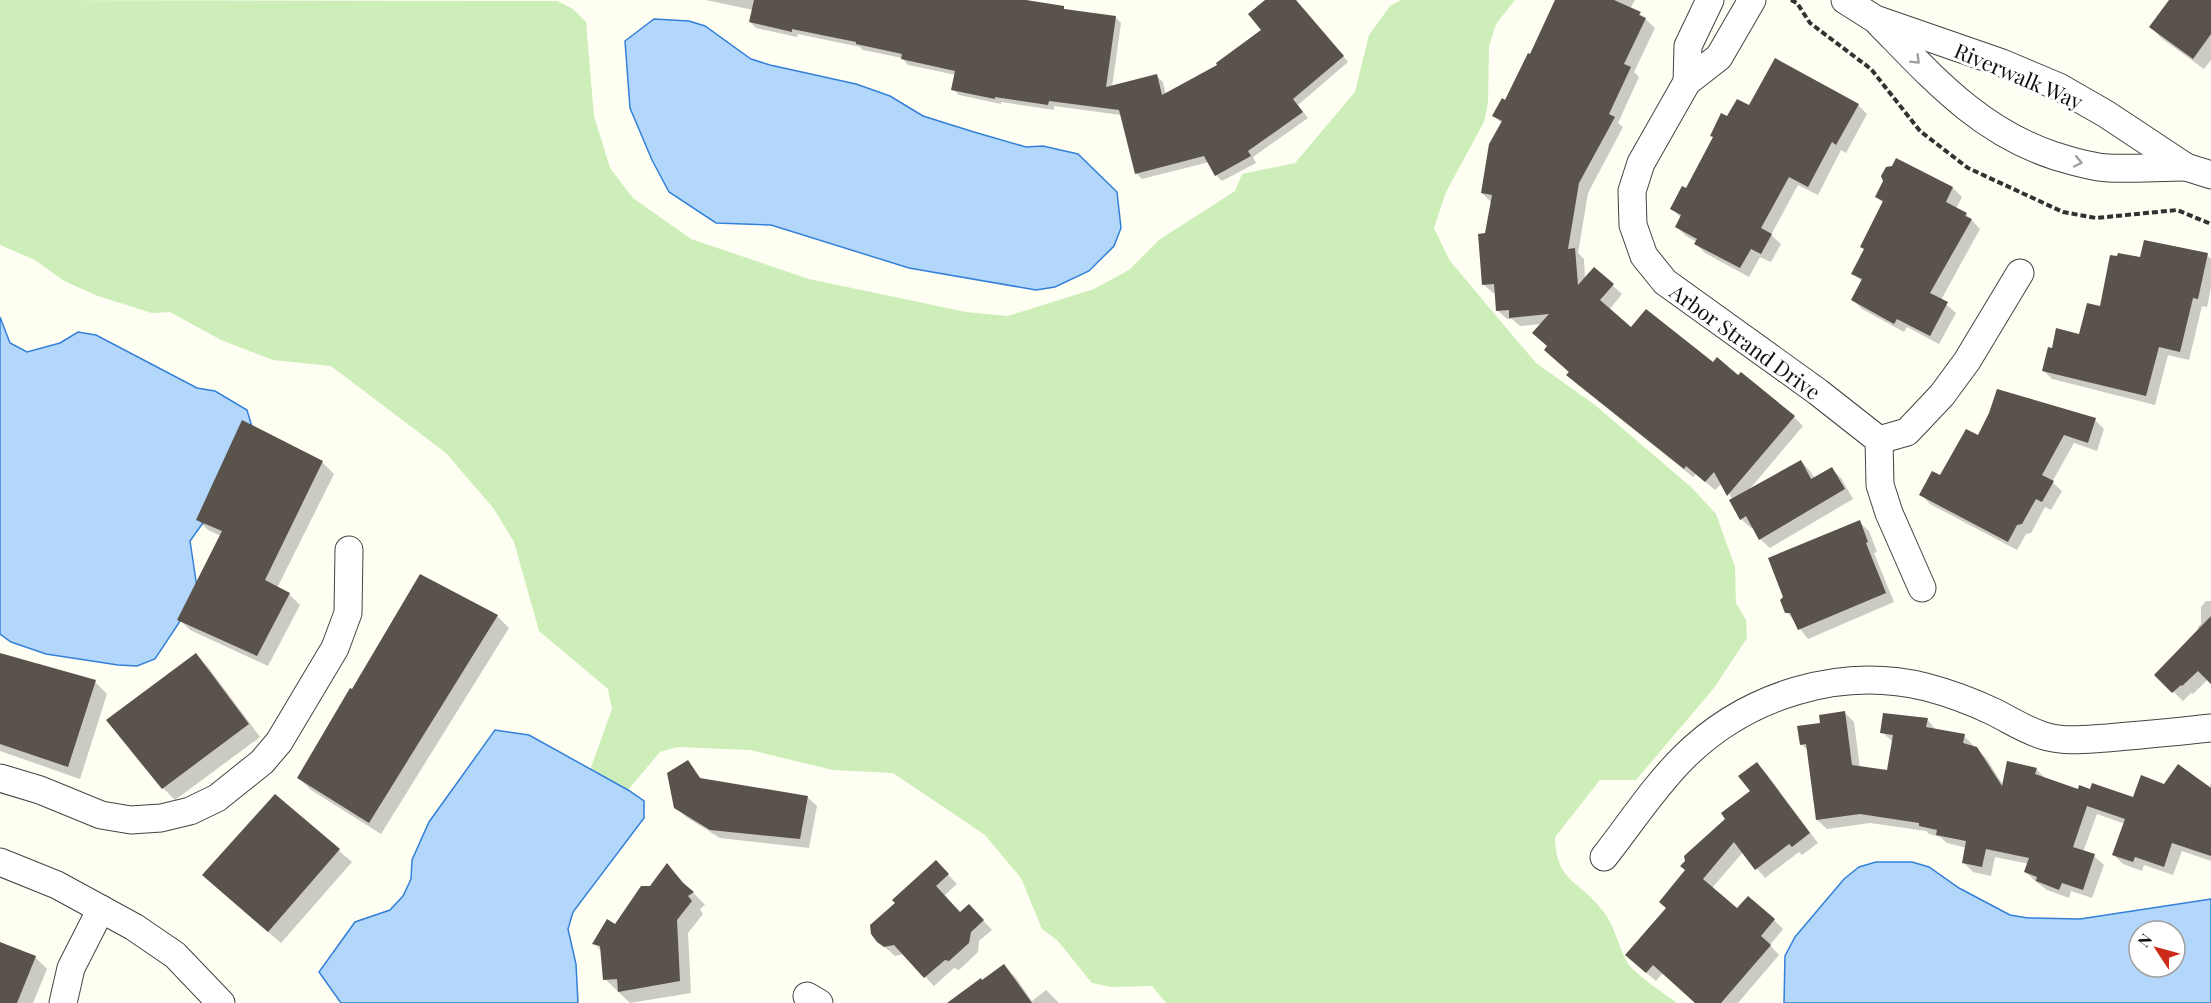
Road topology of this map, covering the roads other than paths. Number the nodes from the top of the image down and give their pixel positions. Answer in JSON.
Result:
{"nodes":[{"id":1,"x":1710,"y":0,"type":"edge"},
{"id":2,"x":1752,"y":0,"type":"edge"},
{"id":3,"x":1845,"y":0,"type":"edge"},
{"id":4,"x":1875,"y":18,"type":"junction"},
{"id":5,"x":1687,"y":82,"type":"junction"},
{"id":6,"x":2186,"y":167,"type":"junction"},
{"id":7,"x":2211,"y":176,"type":"edge"},
{"id":8,"x":2020,"y":273,"type":"dead end"},
{"id":9,"x":1879,"y":440,"type":"junction"},
{"id":10,"x":349,"y":550,"type":"dead end"},
{"id":11,"x":1922,"y":588,"type":"dead end"},
{"id":12,"x":2211,"y":728,"type":"edge"},
{"id":13,"x":0,"y":778,"type":"edge"},
{"id":14,"x":1604,"y":857,"type":"dead end"},
{"id":15,"x":0,"y":862,"type":"edge"},
{"id":16,"x":101,"y":909,"type":"junction"},
{"id":17,"x":63,"y":1003,"type":"edge"},
{"id":18,"x":221,"y":1003,"type":"edge"}],
"edges":[{"from":1,"to":5,"type":"street","name":"Arbor Strand Drive"},
{"from":2,"to":5,"type":"street","name":"Arbor Strand Drive"},
{"from":3,"to":4,"type":"street","name":"Riverwalk Way"},
{"from":4,"to":6,"type":"street","name":"Riverwalk Way"},
{"from":4,"to":6,"type":"street","name":"Riverwalk Way","one_way":true},
{"from":5,"to":9,"type":"street","name":"Arbor Strand Drive"},
{"from":6,"to":7,"type":"street","name":"Riverwalk Way"},
{"from":8,"to":9,"type":"street"},
{"from":9,"to":11,"type":"street"},
{"from":10,"to":13,"type":"street"},
{"from":12,"to":14,"type":"street"},
{"from":15,"to":16,"type":"street"},
{"from":16,"to":17,"type":"street"},
{"from":16,"to":18,"type":"street"}]}
